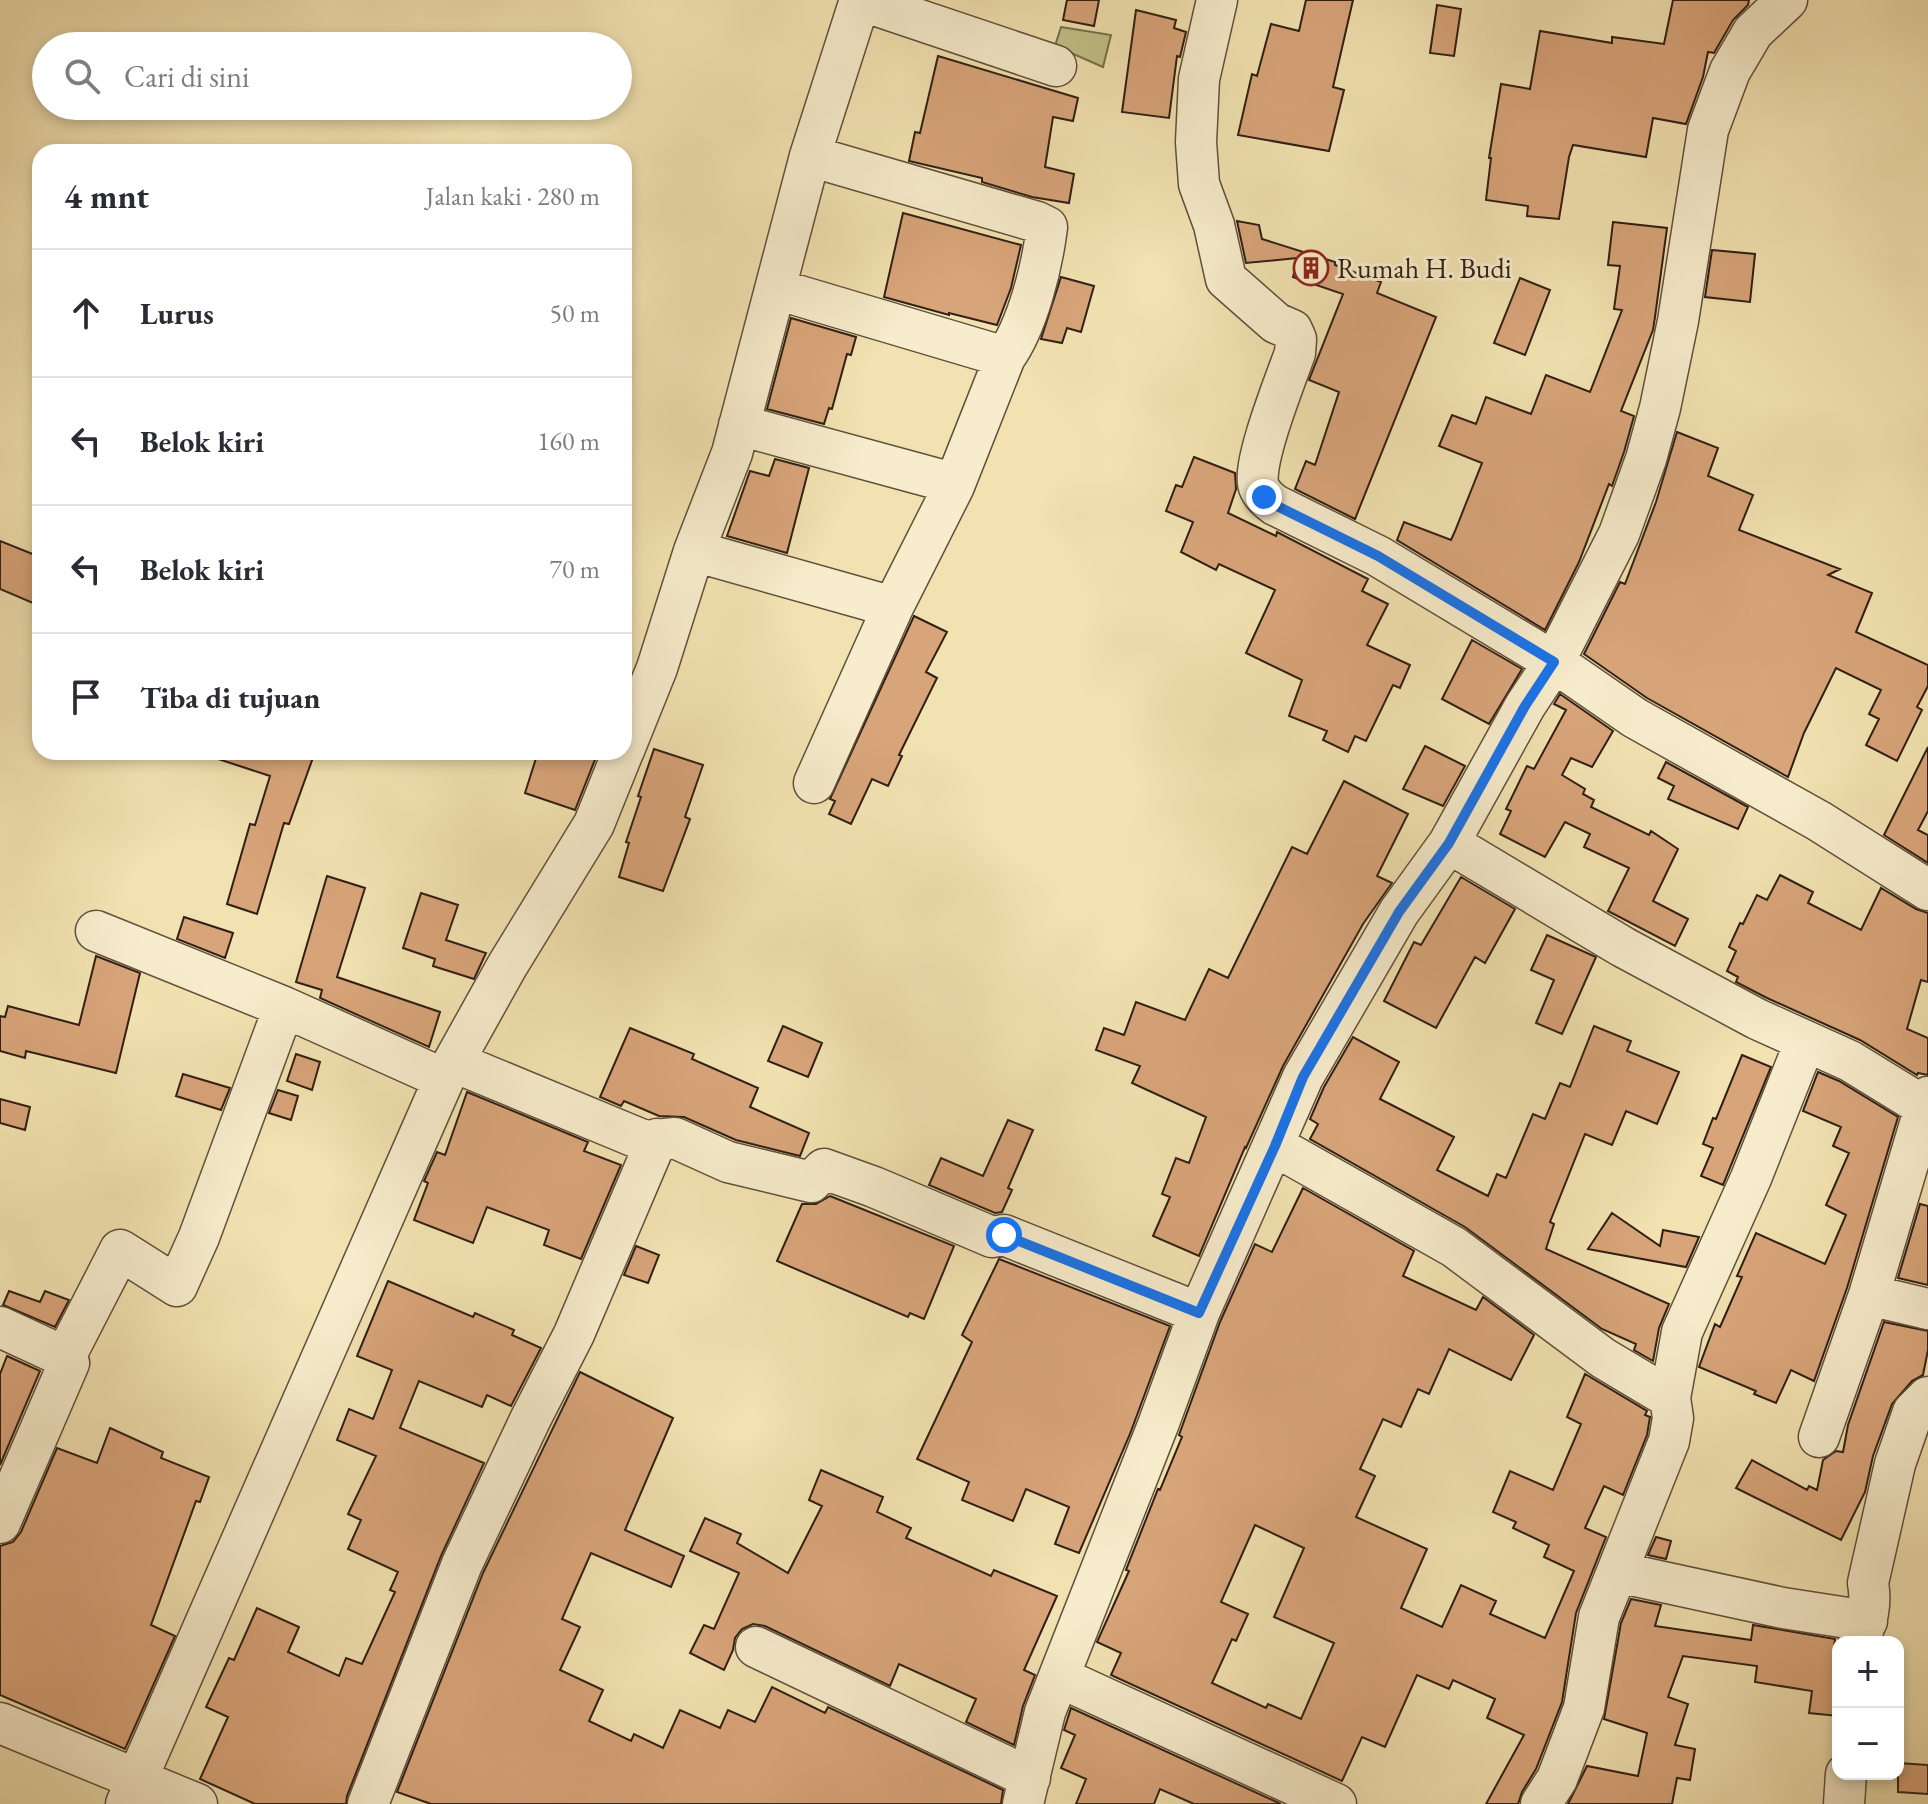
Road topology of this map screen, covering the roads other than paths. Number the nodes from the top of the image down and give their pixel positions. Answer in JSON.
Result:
{"nodes":[{"id":1,"x":860,"y":0,"type":"edge"},
{"id":2,"x":1217,"y":0,"type":"edge"},
{"id":3,"x":1787,"y":0,"type":"edge"},
{"id":4,"x":1056,"y":66,"type":"dead end"},
{"id":5,"x":810,"y":156,"type":"junction"},
{"id":6,"x":776,"y":289,"type":"junction"},
{"id":7,"x":1005,"y":357,"type":"junction"},
{"id":8,"x":739,"y":425,"type":"junction"},
{"id":9,"x":954,"y":486,"type":"junction"},
{"id":10,"x":694,"y":551,"type":"junction"},
{"id":11,"x":893,"y":607,"type":"junction"},
{"id":12,"x":1554,"y":662,"type":"junction"},
{"id":13,"x":632,"y":731,"type":"edge"},
{"id":14,"x":620,"y":760,"type":"edge"},
{"id":15,"x":814,"y":783,"type":"dead end"},
{"id":16,"x":1449,"y":843,"type":"junction"},
{"id":17,"x":1928,"y":890,"type":"edge"},
{"id":18,"x":96,"y":931,"type":"dead end"},
{"id":19,"x":284,"y":1007,"type":"junction"},
{"id":20,"x":1805,"y":1042,"type":"junction"},
{"id":21,"x":449,"y":1071,"type":"junction"},
{"id":22,"x":1927,"y":1105,"type":"edge"},
{"id":23,"x":657,"y":1139,"type":"junction"},
{"id":24,"x":1275,"y":1146,"type":"junction"},
{"id":25,"x":1869,"y":1295,"type":"junction"},
{"id":26,"x":1928,"y":1309,"type":"edge"},
{"id":27,"x":1199,"y":1313,"type":"junction"},
{"id":28,"x":0,"y":1327,"type":"edge"},
{"id":29,"x":65,"y":1357,"type":"junction"},
{"id":30,"x":1928,"y":1397,"type":"edge"},
{"id":31,"x":1670,"y":1398,"type":"junction"},
{"id":32,"x":1819,"y":1437,"type":"dead end"},
{"id":33,"x":0,"y":1523,"type":"edge"},
{"id":34,"x":1617,"y":1572,"type":"junction"},
{"id":35,"x":1863,"y":1632,"type":"edge"},
{"id":36,"x":756,"y":1647,"type":"dead end"},
{"id":37,"x":1059,"y":1677,"type":"junction"},
{"id":38,"x":0,"y":1723,"type":"edge"},
{"id":39,"x":1846,"y":1780,"type":"edge"},
{"id":40,"x":132,"y":1791,"type":"edge"},
{"id":41,"x":1027,"y":1791,"type":"edge"},
{"id":42,"x":197,"y":1804,"type":"edge"},
{"id":43,"x":368,"y":1804,"type":"edge"},
{"id":44,"x":1336,"y":1804,"type":"edge"},
{"id":45,"x":1541,"y":1804,"type":"edge"},
{"id":46,"x":1844,"y":1804,"type":"edge"}],
"edges":[{"from":1,"to":4,"type":"street"},
{"from":1,"to":5,"type":"street"},
{"from":2,"to":12,"type":"street"},
{"from":3,"to":12,"type":"street"},
{"from":5,"to":6,"type":"street"},
{"from":5,"to":7,"type":"street"},
{"from":6,"to":7,"type":"street"},
{"from":6,"to":8,"type":"street"},
{"from":7,"to":9,"type":"street"},
{"from":8,"to":9,"type":"street"},
{"from":8,"to":10,"type":"street"},
{"from":9,"to":11,"type":"street"},
{"from":10,"to":11,"type":"street"},
{"from":10,"to":13,"type":"street"},
{"from":11,"to":15,"type":"street"},
{"from":12,"to":16,"type":"street"},
{"from":12,"to":17,"type":"street"},
{"from":14,"to":21,"type":"street"},
{"from":16,"to":20,"type":"street"},
{"from":16,"to":24,"type":"street"},
{"from":18,"to":19,"type":"street"},
{"from":19,"to":21,"type":"street"},
{"from":19,"to":29,"type":"street"},
{"from":20,"to":22,"type":"street"},
{"from":20,"to":31,"type":"street"},
{"from":21,"to":23,"type":"street"},
{"from":21,"to":40,"type":"street"},
{"from":22,"to":25,"type":"street"},
{"from":23,"to":27,"type":"street"},
{"from":23,"to":43,"type":"street"},
{"from":24,"to":27,"type":"street"},
{"from":24,"to":31,"type":"street"},
{"from":25,"to":26,"type":"street"},
{"from":25,"to":32,"type":"street"},
{"from":27,"to":37,"type":"street"},
{"from":28,"to":29,"type":"street"},
{"from":29,"to":33,"type":"street"},
{"from":30,"to":35,"type":"street"},
{"from":31,"to":34,"type":"street"},
{"from":34,"to":35,"type":"street"},
{"from":34,"to":45,"type":"street"},
{"from":36,"to":41,"type":"street"},
{"from":37,"to":41,"type":"street"},
{"from":37,"to":44,"type":"street"},
{"from":38,"to":40,"type":"street"},
{"from":39,"to":46,"type":"street"},
{"from":40,"to":42,"type":"street"}]}
